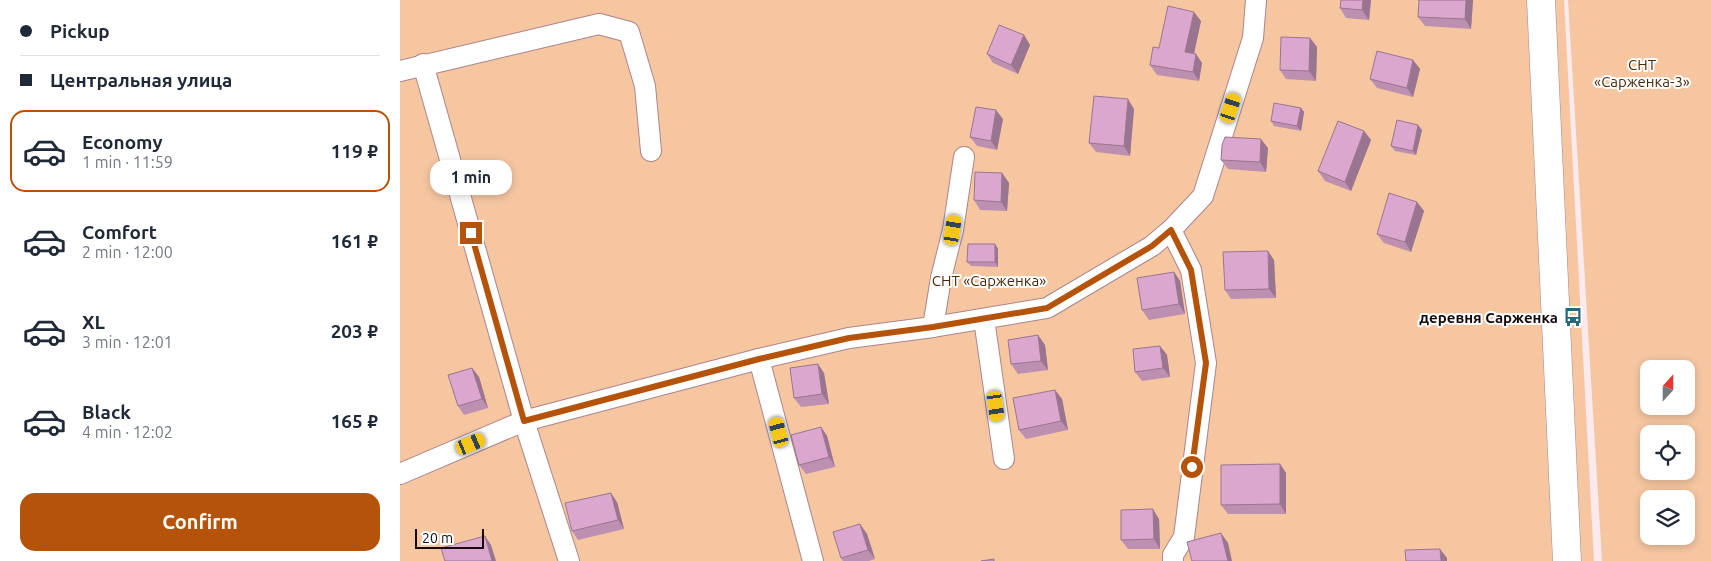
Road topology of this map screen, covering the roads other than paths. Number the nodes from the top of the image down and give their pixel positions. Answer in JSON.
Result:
{"nodes":[{"id":1,"x":1256,"y":0,"type":"edge"},
{"id":2,"x":1541,"y":0,"type":"edge"},
{"id":3,"x":423,"y":64,"type":"junction"},
{"id":4,"x":400,"y":71,"type":"edge"},
{"id":5,"x":651,"y":151,"type":"dead end"},
{"id":6,"x":964,"y":157,"type":"dead end"},
{"id":7,"x":1171,"y":230,"type":"junction"},
{"id":8,"x":984,"y":318,"type":"junction"},
{"id":9,"x":933,"y":327,"type":"junction"},
{"id":10,"x":759,"y":359,"type":"junction"},
{"id":11,"x":524,"y":421,"type":"junction"},
{"id":12,"x":1004,"y":459,"type":"dead end"},
{"id":13,"x":400,"y":474,"type":"edge"},
{"id":14,"x":569,"y":561,"type":"edge"},
{"id":15,"x":813,"y":561,"type":"edge"},
{"id":16,"x":1173,"y":561,"type":"edge"},
{"id":17,"x":1567,"y":561,"type":"edge"}],
"edges":[{"from":1,"to":7,"type":"street"},
{"from":2,"to":17,"type":"main road"},
{"from":3,"to":4,"type":"street"},
{"from":3,"to":5,"type":"street"},
{"from":3,"to":11,"type":"street"},
{"from":6,"to":9,"type":"street"},
{"from":7,"to":8,"type":"street"},
{"from":7,"to":16,"type":"street"},
{"from":8,"to":9,"type":"street"},
{"from":8,"to":12,"type":"street"},
{"from":9,"to":10,"type":"street"},
{"from":10,"to":11,"type":"street"},
{"from":10,"to":15,"type":"street"},
{"from":11,"to":13,"type":"street"},
{"from":11,"to":14,"type":"street"}]}
